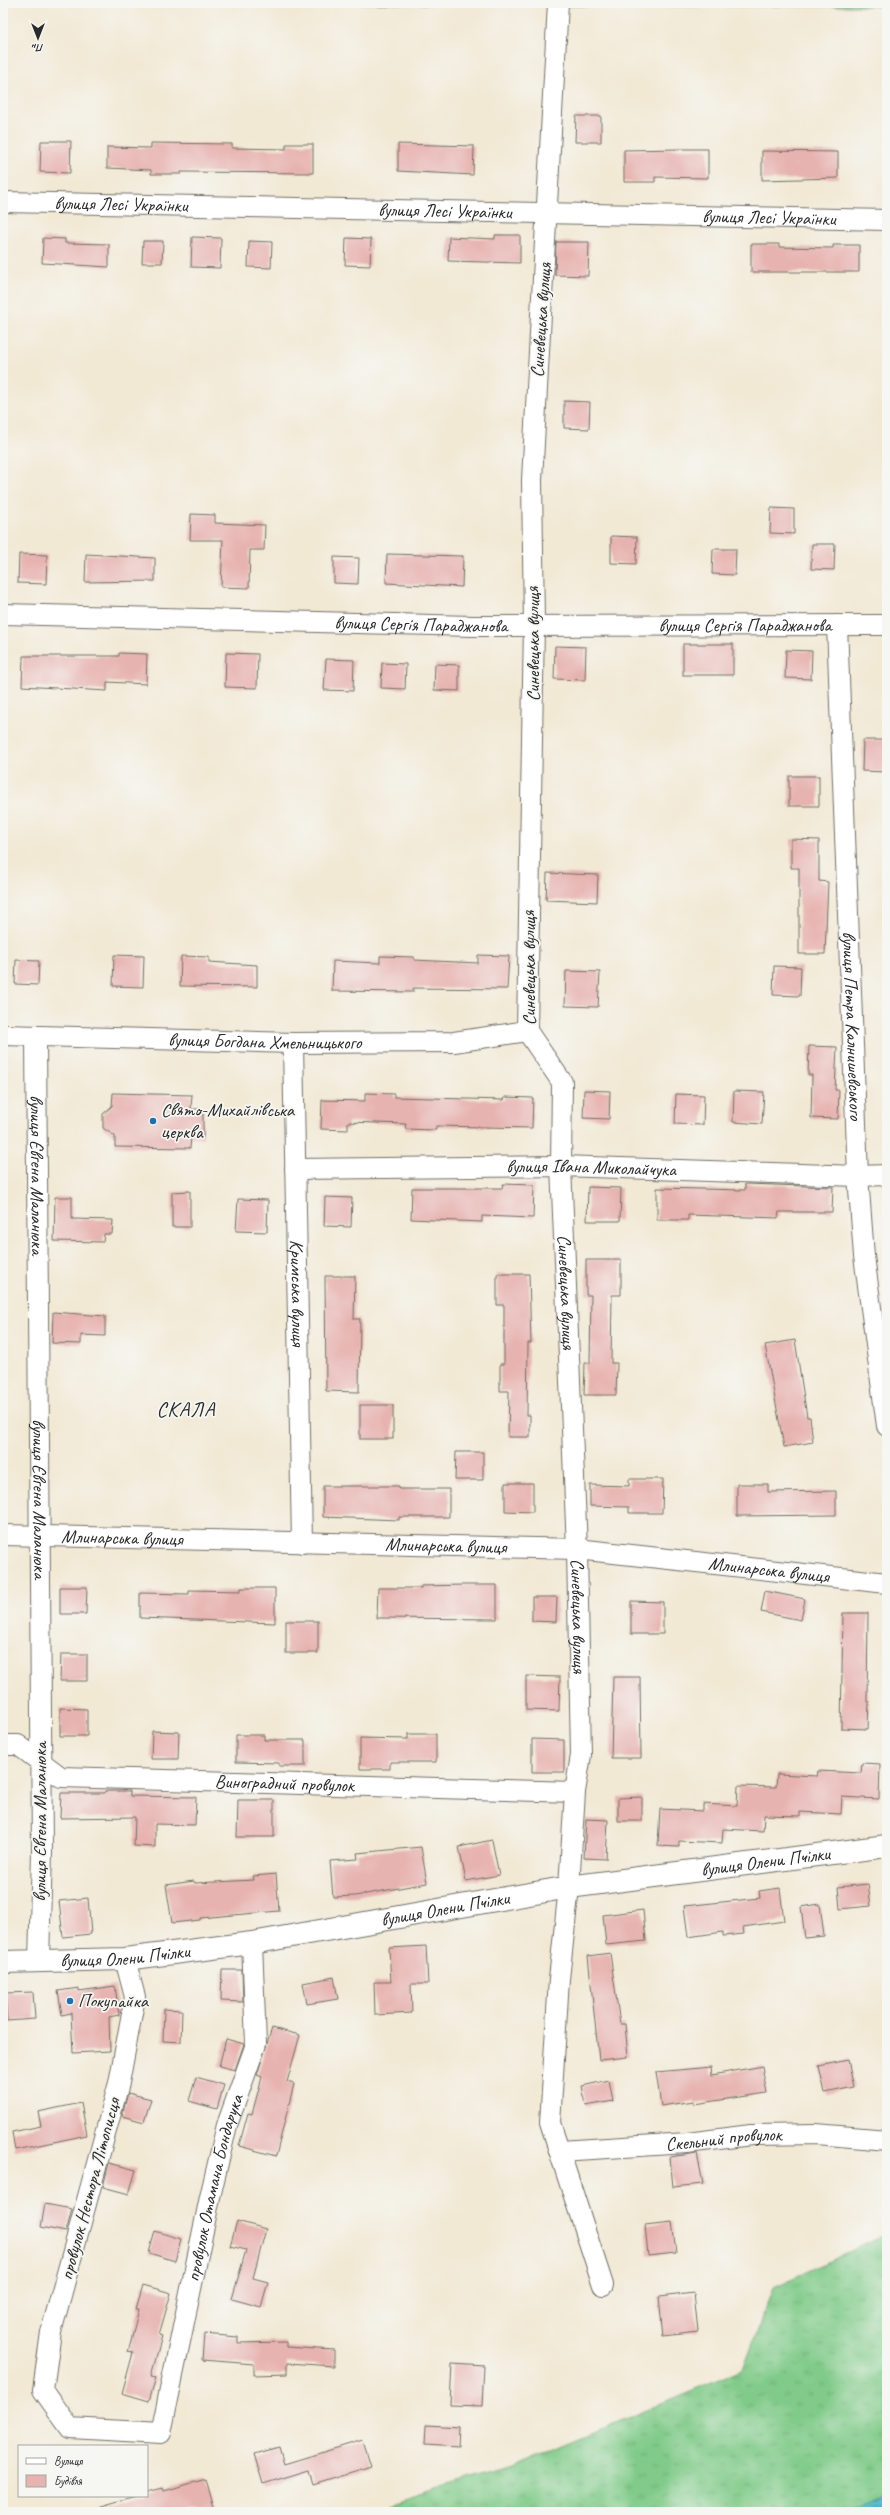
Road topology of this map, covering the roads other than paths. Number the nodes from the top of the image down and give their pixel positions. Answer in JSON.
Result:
{"nodes":[{"id":1,"x":558,"y":3,"type":"edge"},
{"id":2,"x":3,"y":202,"type":"edge"},
{"id":3,"x":548,"y":215,"type":"junction"},
{"id":4,"x":887,"y":220,"type":"edge"},
{"id":5,"x":3,"y":614,"type":"edge"},
{"id":6,"x":534,"y":624,"type":"junction"},
{"id":7,"x":837,"y":625,"type":"junction"},
{"id":8,"x":887,"y":625,"type":"edge"},
{"id":9,"x":527,"y":1031,"type":"junction"},
{"id":10,"x":3,"y":1034,"type":"edge"},
{"id":11,"x":36,"y":1036,"type":"junction"},
{"id":12,"x":293,"y":1043,"type":"junction"},
{"id":13,"x":562,"y":1166,"type":"junction"},
{"id":14,"x":295,"y":1169,"type":"junction"},
{"id":15,"x":887,"y":1175,"type":"edge"},
{"id":16,"x":858,"y":1176,"type":"junction"},
{"id":17,"x":887,"y":1426,"type":"edge"},
{"id":18,"x":3,"y":1536,"type":"edge"},
{"id":19,"x":39,"y":1536,"type":"junction"},
{"id":20,"x":302,"y":1543,"type":"junction"},
{"id":21,"x":577,"y":1549,"type":"junction"},
{"id":22,"x":887,"y":1583,"type":"edge"},
{"id":23,"x":3,"y":1745,"type":"edge"},
{"id":24,"x":40,"y":1762,"type":"junction"},
{"id":25,"x":575,"y":1792,"type":"junction"},
{"id":26,"x":887,"y":1846,"type":"edge"},
{"id":27,"x":569,"y":1887,"type":"junction"},
{"id":28,"x":252,"y":1943,"type":"junction"},
{"id":29,"x":125,"y":1959,"type":"junction"},
{"id":30,"x":39,"y":1961,"type":"junction"},
{"id":31,"x":3,"y":1962,"type":"edge"},
{"id":32,"x":887,"y":2140,"type":"edge"},
{"id":33,"x":560,"y":2151,"type":"junction"},
{"id":34,"x":603,"y":2285,"type":"dead end"},
{"id":35,"x":61,"y":2415,"type":"joint"}],
"edges":[{"from":1,"to":3,"type":"street","name":"Синевецька вулиця"},
{"from":2,"to":3,"type":"street","name":"вулиця Лесі Українки"},
{"from":3,"to":4,"type":"street","name":"вулиця Лесі Українки"},
{"from":3,"to":6,"type":"street","name":"Синевецька вулиця"},
{"from":5,"to":6,"type":"street","name":"вулиця Сергія Параджанова"},
{"from":6,"to":7,"type":"street","name":"вулиця Сергія Параджанова"},
{"from":6,"to":9,"type":"street","name":"Синевецька вулиця"},
{"from":7,"to":8,"type":"street","name":"вулиця Сергія Параджанова"},
{"from":7,"to":16,"type":"street","name":"вулиця Петра Калнишевського"},
{"from":9,"to":12,"type":"street","name":"вулиця Богдана Хмельницького"},
{"from":9,"to":13,"type":"street","name":"Синевецька вулиця"},
{"from":10,"to":11,"type":"street","name":"вулиця Богдана Хмельницького"},
{"from":11,"to":12,"type":"street","name":"вулиця Богдана Хмельницького"},
{"from":11,"to":19,"type":"street","name":"вулиця Євгена Маланюка"},
{"from":12,"to":14,"type":"street","name":"Кримська вулиця"},
{"from":13,"to":14,"type":"street","name":"вулиця Івана Миколайчука"},
{"from":13,"to":16,"type":"street","name":"вулиця Івана Миколайчука"},
{"from":13,"to":21,"type":"street","name":"Синевецька вулиця"},
{"from":14,"to":20,"type":"street","name":"Кримська вулиця"},
{"from":15,"to":16,"type":"street","name":"вулиця Івана Миколайчука"},
{"from":16,"to":17,"type":"street","name":"вулиця Петра Калнишевського"},
{"from":18,"to":19,"type":"street","name":"Млинарська вулиця"},
{"from":19,"to":20,"type":"street","name":"Млинарська вулиця"},
{"from":19,"to":24,"type":"street","name":"вулиця Євгена Маланюка"},
{"from":20,"to":21,"type":"street","name":"Млинарська вулиця"},
{"from":21,"to":22,"type":"street","name":"Млинарська вулиця"},
{"from":21,"to":25,"type":"street","name":"Синевецька вулиця"},
{"from":23,"to":24,"type":"street","name":"Виноградний провулок"},
{"from":24,"to":25,"type":"street","name":"Виноградний провулок"},
{"from":24,"to":30,"type":"street","name":"вулиця Євгена Маланюка"},
{"from":25,"to":27,"type":"street","name":"Синевецька вулиця"},
{"from":26,"to":27,"type":"street","name":"вулиця Олени Пчілки"},
{"from":27,"to":28,"type":"street","name":"вулиця Олени Пчілки"},
{"from":27,"to":33,"type":"street"},
{"from":28,"to":29,"type":"street","name":"вулиця Олени Пчілки"},
{"from":28,"to":35,"type":"street","name":"провулок Отамана Бондарука"},
{"from":29,"to":30,"type":"street","name":"вулиця Олени Пчілки"},
{"from":29,"to":35,"type":"street","name":"провулок Нестора Літописця"},
{"from":30,"to":31,"type":"street","name":"вулиця Олени Пчілки"},
{"from":32,"to":33,"type":"street","name":"Скельний провулок"},
{"from":33,"to":34,"type":"street"}]}
